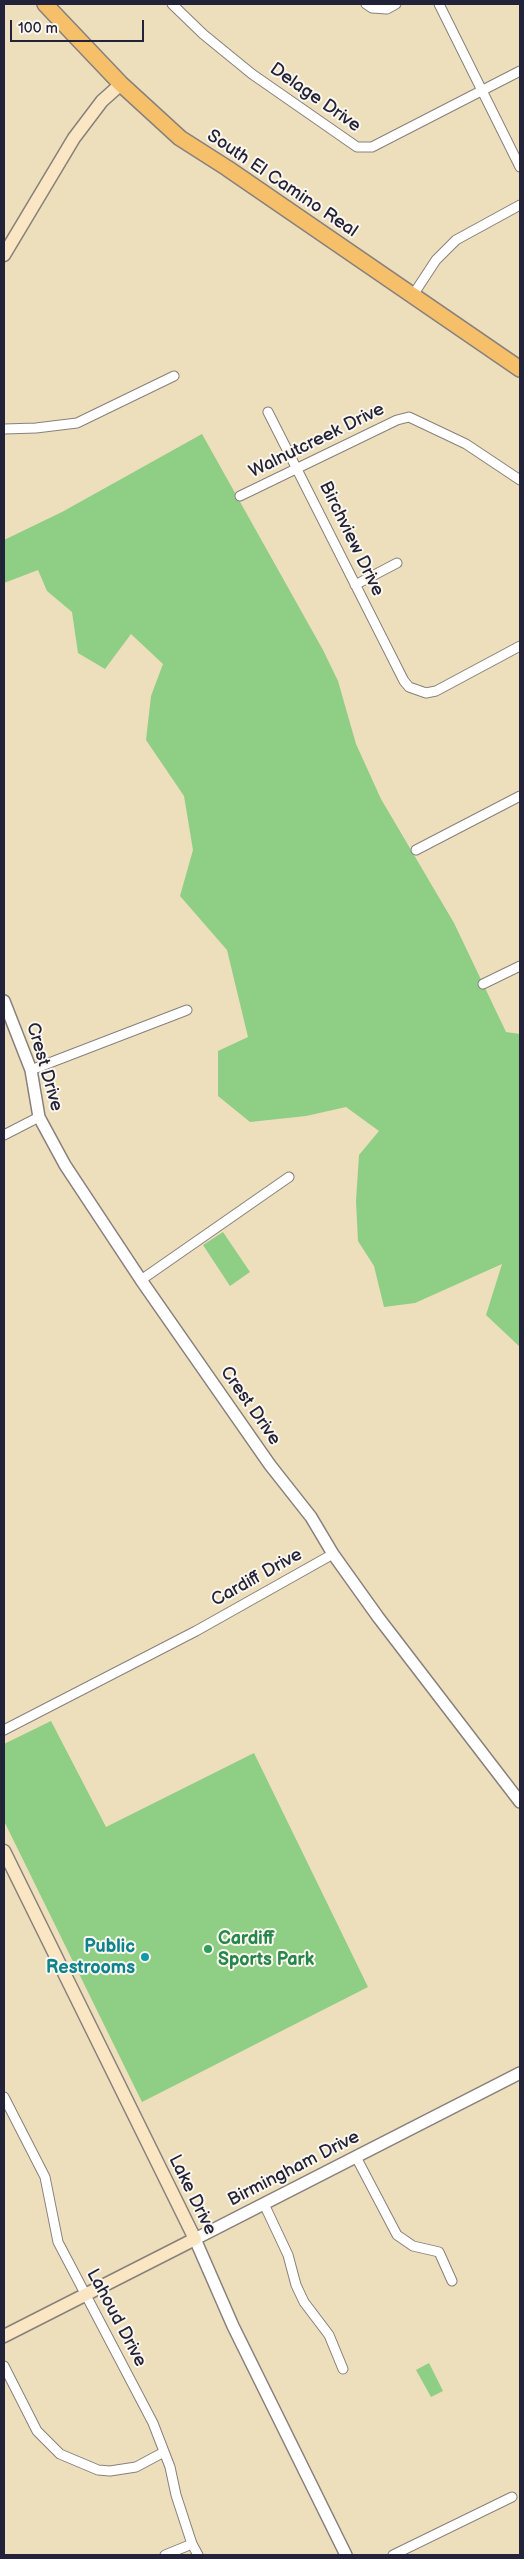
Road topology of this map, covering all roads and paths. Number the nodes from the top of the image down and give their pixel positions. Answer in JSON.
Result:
{"nodes":[{"id":1,"x":45,"y":4,"type":"edge"},
{"id":2,"x":172,"y":4,"type":"edge"},
{"id":3,"x":366,"y":4,"type":"edge"},
{"id":4,"x":396,"y":4,"type":"edge"},
{"id":5,"x":439,"y":4,"type":"edge"},
{"id":6,"x":520,"y":71,"type":"edge"},
{"id":7,"x":121,"y":84,"type":"junction"},
{"id":8,"x":482,"y":90,"type":"junction"},
{"id":9,"x":520,"y":167,"type":"edge"},
{"id":10,"x":520,"y":205,"type":"edge"},
{"id":11,"x":4,"y":255,"type":"edge"},
{"id":12,"x":413,"y":295,"type":"junction"},
{"id":13,"x":520,"y":369,"type":"edge"},
{"id":14,"x":174,"y":376,"type":"dead end"},
{"id":15,"x":268,"y":412,"type":"dead end"},
{"id":16,"x":4,"y":429,"type":"edge"},
{"id":17,"x":298,"y":468,"type":"junction"},
{"id":18,"x":520,"y":480,"type":"edge"},
{"id":19,"x":240,"y":496,"type":"dead end"},
{"id":20,"x":397,"y":563,"type":"dead end"},
{"id":21,"x":355,"y":585,"type":"junction"},
{"id":22,"x":520,"y":646,"type":"edge"},
{"id":23,"x":520,"y":796,"type":"edge"},
{"id":24,"x":416,"y":850,"type":"dead end"},
{"id":25,"x":520,"y":966,"type":"edge"},
{"id":26,"x":484,"y":984,"type":"dead end"},
{"id":27,"x":4,"y":1001,"type":"edge"},
{"id":28,"x":187,"y":1010,"type":"dead end"},
{"id":29,"x":31,"y":1070,"type":"junction"},
{"id":30,"x":39,"y":1117,"type":"junction"},
{"id":31,"x":4,"y":1134,"type":"edge"},
{"id":32,"x":289,"y":1177,"type":"dead end"},
{"id":33,"x":141,"y":1280,"type":"junction"},
{"id":34,"x":333,"y":1554,"type":"junction"},
{"id":35,"x":4,"y":1730,"type":"edge"},
{"id":36,"x":520,"y":1802,"type":"edge"},
{"id":37,"x":4,"y":1851,"type":"edge"},
{"id":38,"x":520,"y":2074,"type":"edge"},
{"id":39,"x":4,"y":2097,"type":"edge"},
{"id":40,"x":356,"y":2157,"type":"junction"},
{"id":41,"x":264,"y":2204,"type":"junction"},
{"id":42,"x":195,"y":2239,"type":"junction"},
{"id":43,"x":452,"y":2281,"type":"dead end"},
{"id":44,"x":85,"y":2295,"type":"junction"},
{"id":45,"x":4,"y":2336,"type":"edge"},
{"id":46,"x":4,"y":2366,"type":"edge"},
{"id":47,"x":343,"y":2369,"type":"dead end"},
{"id":48,"x":164,"y":2452,"type":"junction"},
{"id":49,"x":512,"y":2497,"type":"dead end"},
{"id":50,"x":192,"y":2544,"type":"junction"},
{"id":51,"x":165,"y":2555,"type":"edge"},
{"id":52,"x":198,"y":2555,"type":"edge"},
{"id":53,"x":346,"y":2555,"type":"edge"},
{"id":54,"x":393,"y":2555,"type":"edge"}],
"edges":[{"from":1,"to":7,"type":"main road","name":"South El Camino Real"},
{"from":2,"to":8,"type":"street","name":"Delage Drive"},
{"from":3,"to":4,"type":"street"},
{"from":5,"to":8,"type":"street"},
{"from":6,"to":8,"type":"street","name":"Delage Drive"},
{"from":7,"to":11,"type":"main road"},
{"from":7,"to":12,"type":"main road","name":"South El Camino Real"},
{"from":8,"to":9,"type":"street"},
{"from":10,"to":12,"type":"street"},
{"from":12,"to":13,"type":"main road","name":"South El Camino Real"},
{"from":14,"to":16,"type":"street"},
{"from":15,"to":17,"type":"street","name":"Birchview Drive"},
{"from":17,"to":18,"type":"street","name":"Walnutcreek Drive"},
{"from":17,"to":19,"type":"street","name":"Walnutcreek Drive"},
{"from":17,"to":21,"type":"street","name":"Birchview Drive"},
{"from":20,"to":21,"type":"street"},
{"from":21,"to":22,"type":"street","name":"Birchview Drive"},
{"from":23,"to":24,"type":"street"},
{"from":25,"to":26,"type":"street"},
{"from":27,"to":29,"type":"street","name":"Crest Drive"},
{"from":28,"to":29,"type":"street"},
{"from":29,"to":30,"type":"street","name":"Crest Drive"},
{"from":30,"to":31,"type":"street"},
{"from":30,"to":33,"type":"street","name":"Crest Drive"},
{"from":32,"to":33,"type":"street"},
{"from":33,"to":34,"type":"street","name":"Crest Drive"},
{"from":34,"to":35,"type":"street","name":"Cardiff Drive"},
{"from":34,"to":36,"type":"street","name":"Crest Drive"},
{"from":37,"to":42,"type":"main road","name":"Lake Drive"},
{"from":38,"to":40,"type":"street","name":"Birmingham Drive"},
{"from":39,"to":44,"type":"street","name":"Lahoud Drive"},
{"from":40,"to":41,"type":"street","name":"Birmingham Drive"},
{"from":40,"to":43,"type":"street"},
{"from":41,"to":42,"type":"street","name":"Birmingham Drive"},
{"from":41,"to":47,"type":"street"},
{"from":42,"to":44,"type":"main road","name":"Birmingham Drive"},
{"from":42,"to":53,"type":"street","name":"Lake Drive"},
{"from":44,"to":45,"type":"main road","name":"Birmingham Drive"},
{"from":44,"to":48,"type":"street","name":"Lahoud Drive"},
{"from":46,"to":48,"type":"street"},
{"from":48,"to":50,"type":"street","name":"Lahoud Drive"},
{"from":49,"to":54,"type":"street"},
{"from":50,"to":51,"type":"street"},
{"from":50,"to":52,"type":"street","name":"Lahoud Drive"}]}
